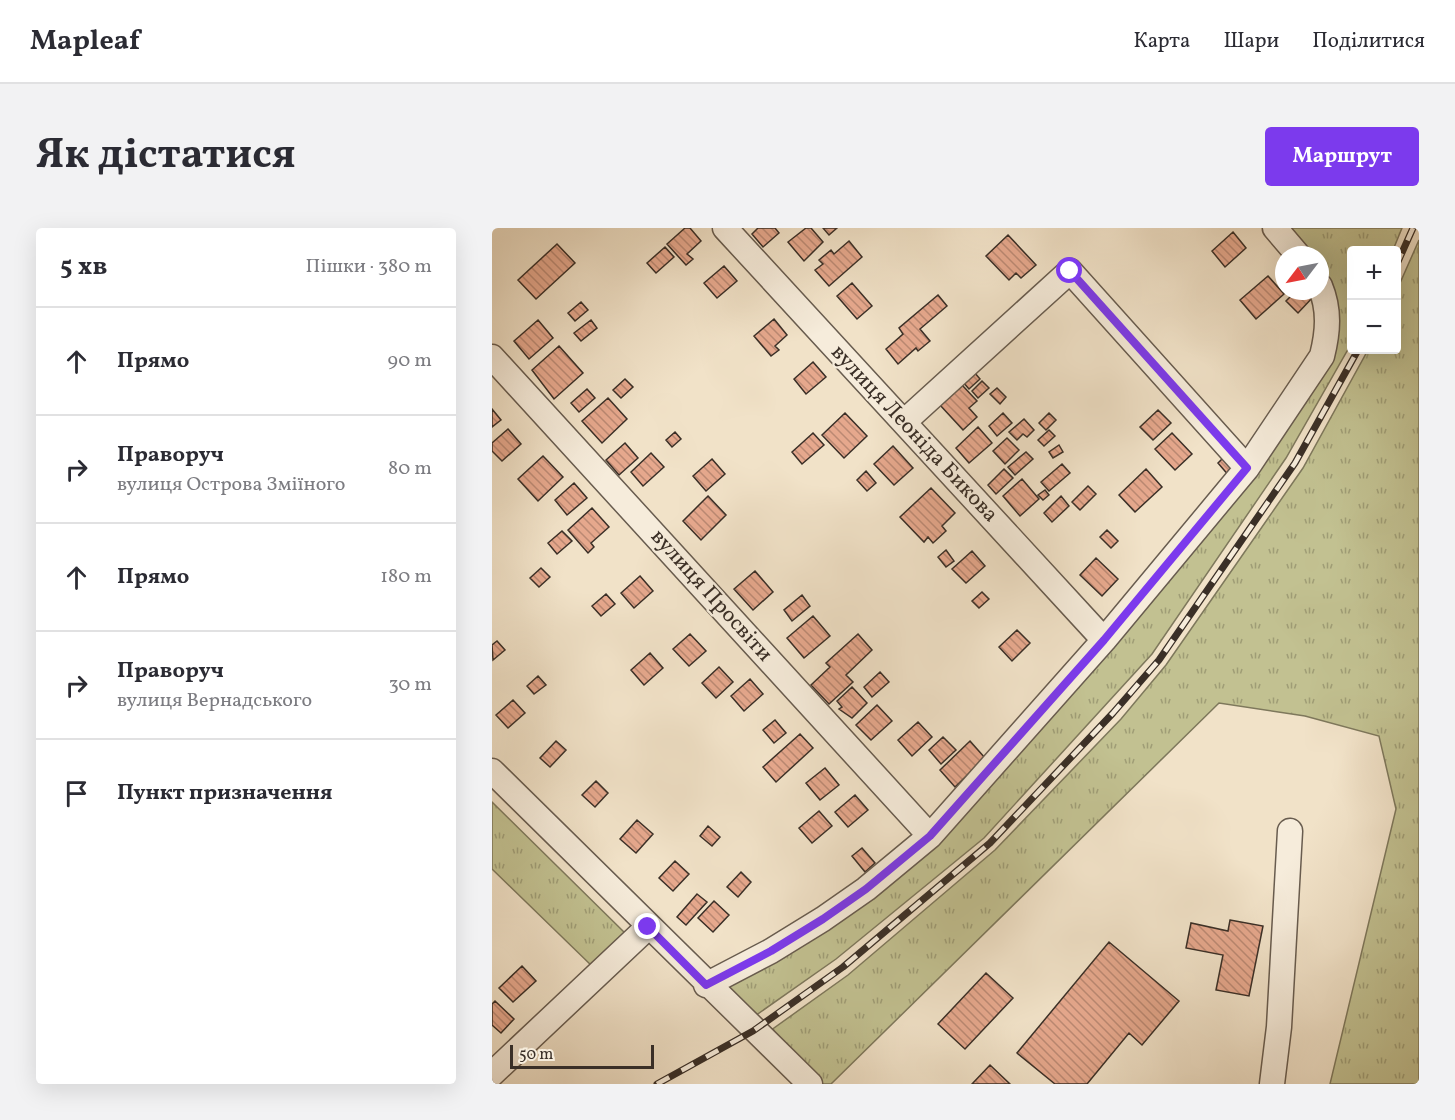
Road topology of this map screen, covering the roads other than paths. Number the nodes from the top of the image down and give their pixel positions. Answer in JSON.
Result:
{"nodes":[{"id":1,"x":725,"y":228,"type":"edge"},
{"id":2,"x":1275,"y":228,"type":"edge"},
{"id":3,"x":1290,"y":246,"type":"edge"},
{"id":4,"x":1324,"y":300,"type":"edge"},
{"id":5,"x":492,"y":357,"type":"edge"},
{"id":6,"x":904,"y":422,"type":"junction"},
{"id":7,"x":1247,"y":468,"type":"junction"},
{"id":8,"x":1104,"y":640,"type":"junction"},
{"id":9,"x":492,"y":771,"type":"edge"},
{"id":10,"x":1290,"y":831,"type":"dead end"},
{"id":11,"x":930,"y":836,"type":"junction"},
{"id":12,"x":648,"y":927,"type":"junction"},
{"id":13,"x":706,"y":985,"type":"junction"},
{"id":14,"x":492,"y":1074,"type":"edge"},
{"id":15,"x":810,"y":1084,"type":"edge"},
{"id":16,"x":1272,"y":1084,"type":"edge"}],
"edges":[{"from":1,"to":6,"type":"street","name":"вулиця Леоніда Бикова"},
{"from":2,"to":3,"type":"street"},
{"from":4,"to":7,"type":"street"},
{"from":5,"to":11,"type":"street","name":"вулиця Просвіти"},
{"from":6,"to":7,"type":"street"},
{"from":6,"to":8,"type":"street","name":"вулиця Леоніда Бикова"},
{"from":7,"to":8,"type":"street"},
{"from":8,"to":11,"type":"street"},
{"from":9,"to":12,"type":"street"},
{"from":10,"to":16,"type":"street"},
{"from":11,"to":13,"type":"street"},
{"from":12,"to":13,"type":"street"},
{"from":12,"to":14,"type":"street"},
{"from":13,"to":15,"type":"street"}]}
